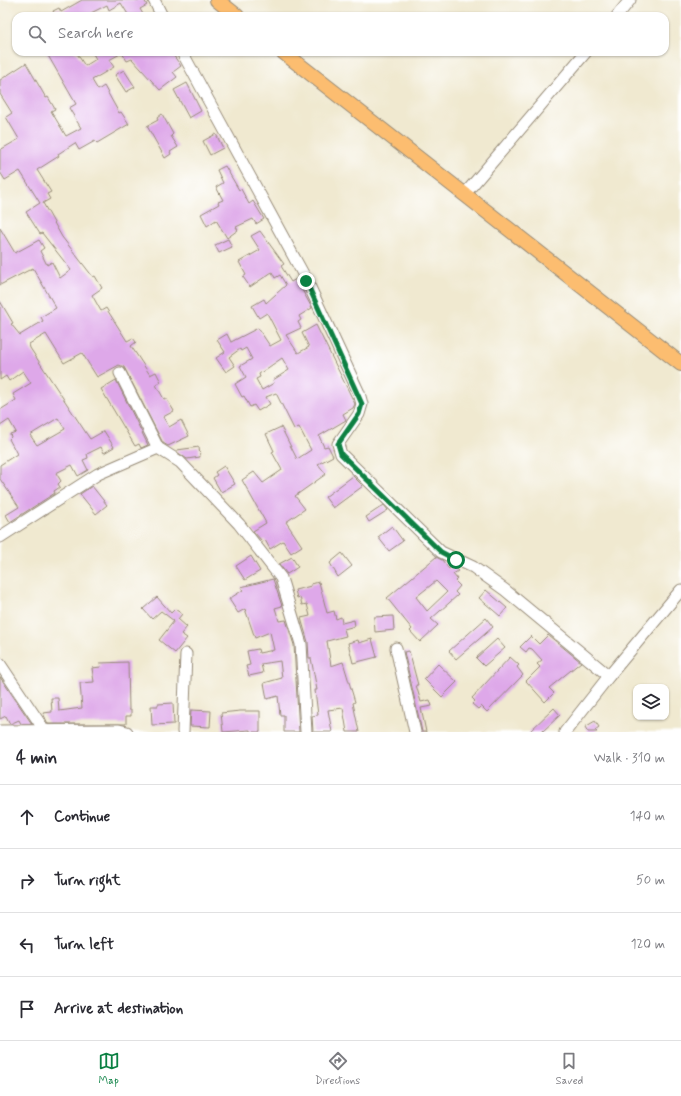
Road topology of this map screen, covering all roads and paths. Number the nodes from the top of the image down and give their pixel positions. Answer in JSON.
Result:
{"nodes":[{"id":1,"x":154,"y":0,"type":"edge"},
{"id":2,"x":217,"y":0,"type":"edge"},
{"id":3,"x":630,"y":0,"type":"edge"},
{"id":4,"x":160,"y":12,"type":"edge"},
{"id":5,"x":232,"y":12,"type":"edge"},
{"id":6,"x":620,"y":12,"type":"edge"},
{"id":7,"x":184,"y":56,"type":"edge"},
{"id":8,"x":288,"y":56,"type":"edge"},
{"id":9,"x":583,"y":56,"type":"edge"},
{"id":10,"x":464,"y":194,"type":"junction"},
{"id":11,"x":681,"y":364,"type":"edge"},
{"id":12,"x":120,"y":373,"type":"dead end"},
{"id":13,"x":158,"y":448,"type":"junction"},
{"id":14,"x":0,"y":536,"type":"edge"},
{"id":15,"x":681,"y":590,"type":"edge"},
{"id":16,"x":396,"y":648,"type":"dead end"},
{"id":17,"x":186,"y":654,"type":"dead end"},
{"id":18,"x":0,"y":664,"type":"edge"},
{"id":19,"x":608,"y":676,"type":"junction"},
{"id":20,"x":45,"y":731,"type":"edge"},
{"id":21,"x":0,"y":732,"type":"edge"},
{"id":22,"x":128,"y":732,"type":"edge"},
{"id":23,"x":183,"y":732,"type":"edge"},
{"id":24,"x":306,"y":732,"type":"edge"},
{"id":25,"x":415,"y":732,"type":"edge"},
{"id":26,"x":565,"y":732,"type":"edge"}],
"edges":[{"from":1,"to":4,"type":"street"},
{"from":2,"to":5,"type":"main road"},
{"from":3,"to":6,"type":"street"},
{"from":7,"to":19,"type":"street"},
{"from":8,"to":10,"type":"main road"},
{"from":9,"to":10,"type":"street"},
{"from":10,"to":11,"type":"main road"},
{"from":12,"to":13,"type":"street"},
{"from":13,"to":14,"type":"street"},
{"from":13,"to":24,"type":"street"},
{"from":15,"to":19,"type":"street"},
{"from":16,"to":25,"type":"street"},
{"from":17,"to":23,"type":"street"},
{"from":18,"to":20,"type":"street"},
{"from":19,"to":26,"type":"street"},
{"from":20,"to":21,"type":"street"},
{"from":20,"to":22,"type":"street"}]}
